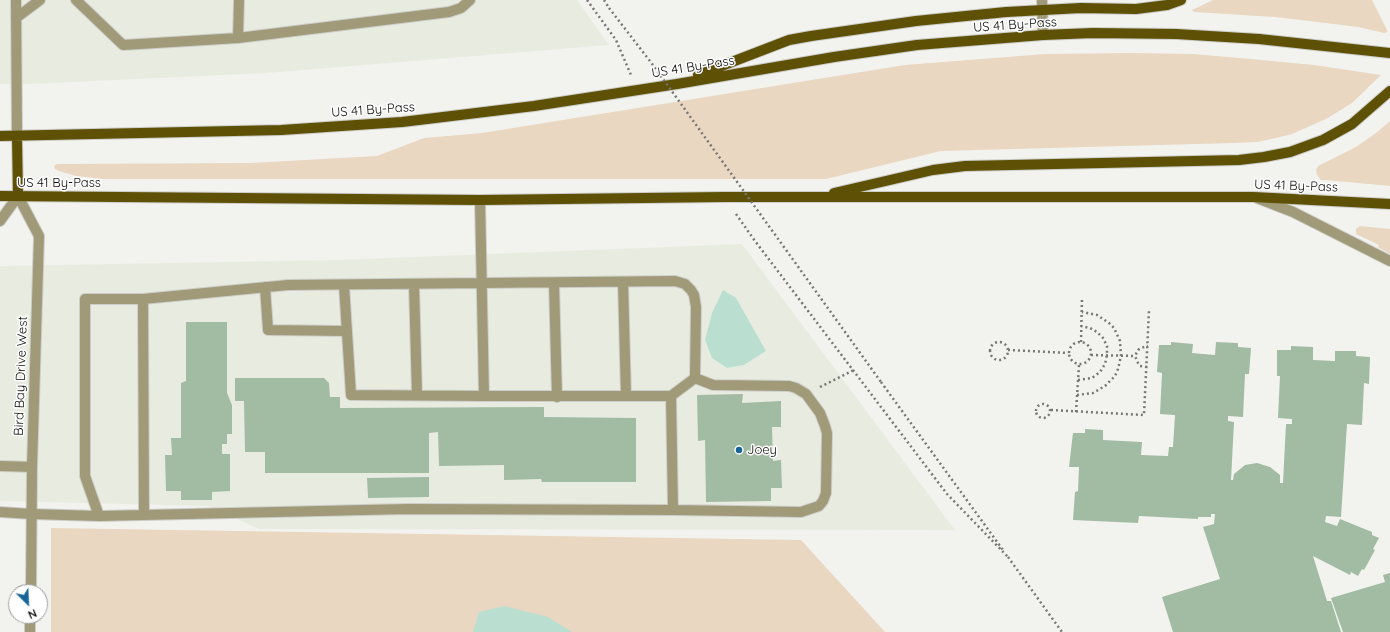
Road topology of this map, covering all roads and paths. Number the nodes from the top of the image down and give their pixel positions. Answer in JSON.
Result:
{"nodes":[{"id":1,"x":16,"y":0,"type":"edge"},
{"id":2,"x":40,"y":0,"type":"edge"},
{"id":3,"x":76,"y":0,"type":"edge"},
{"id":4,"x":239,"y":0,"type":"edge"},
{"id":5,"x":470,"y":0,"type":"edge"},
{"id":6,"x":587,"y":0,"type":"edge"},
{"id":7,"x":604,"y":0,"type":"edge"},
{"id":8,"x":1181,"y":0,"type":"edge"},
{"id":9,"x":1042,"y":5,"type":"edge"},
{"id":10,"x":16,"y":18,"type":"junction"},
{"id":11,"x":1043,"y":36,"type":"junction"},
{"id":12,"x":238,"y":38,"type":"junction"},
{"id":13,"x":1390,"y":53,"type":"edge"},
{"id":14,"x":677,"y":84,"type":"junction"},
{"id":15,"x":636,"y":90,"type":"junction"},
{"id":16,"x":1390,"y":92,"type":"edge"},
{"id":17,"x":0,"y":136,"type":"edge"},
{"id":18,"x":17,"y":136,"type":"junction"},
{"id":19,"x":0,"y":196,"type":"edge"},
{"id":20,"x":18,"y":196,"type":"junction"},
{"id":21,"x":724,"y":197,"type":"junction"},
{"id":22,"x":816,"y":197,"type":"junction"},
{"id":23,"x":1253,"y":197,"type":"junction"},
{"id":24,"x":480,"y":200,"type":"junction"},
{"id":25,"x":1390,"y":204,"type":"edge"},
{"id":26,"x":0,"y":221,"type":"edge"},
{"id":27,"x":1390,"y":261,"type":"edge"},
{"id":28,"x":624,"y":282,"type":"junction"},
{"id":29,"x":554,"y":283,"type":"junction"},
{"id":30,"x":414,"y":284,"type":"junction"},
{"id":31,"x":481,"y":284,"type":"junction"},
{"id":32,"x":344,"y":285,"type":"junction"},
{"id":33,"x":265,"y":287,"type":"junction"},
{"id":34,"x":1082,"y":297,"type":"dead end"},
{"id":35,"x":143,"y":299,"type":"junction"},
{"id":36,"x":1149,"y":310,"type":"dead end"},
{"id":37,"x":1082,"y":312,"type":"junction"},
{"id":38,"x":1081,"y":326,"type":"junction"},
{"id":39,"x":347,"y":331,"type":"junction"},
{"id":40,"x":1081,"y":342,"type":"junction"},
{"id":41,"x":1148,"y":346,"type":"junction"},
{"id":42,"x":1008,"y":350,"type":"junction"},
{"id":43,"x":1068,"y":353,"type":"junction"},
{"id":44,"x":1091,"y":354,"type":"junction"},
{"id":45,"x":1107,"y":355,"type":"junction"},
{"id":46,"x":1121,"y":356,"type":"junction"},
{"id":47,"x":1136,"y":356,"type":"junction"},
{"id":48,"x":1079,"y":365,"type":"junction"},
{"id":49,"x":1146,"y":367,"type":"junction"},
{"id":50,"x":854,"y":370,"type":"junction"},
{"id":51,"x":695,"y":378,"type":"junction"},
{"id":52,"x":1078,"y":380,"type":"junction"},
{"id":53,"x":806,"y":394,"type":"junction"},
{"id":54,"x":1077,"y":394,"type":"junction"},
{"id":55,"x":417,"y":395,"type":"junction"},
{"id":56,"x":484,"y":396,"type":"junction"},
{"id":57,"x":626,"y":396,"type":"junction"},
{"id":58,"x":672,"y":396,"type":"junction"},
{"id":59,"x":557,"y":397,"type":"junction"},
{"id":60,"x":1051,"y":410,"type":"junction"},
{"id":61,"x":1076,"y":412,"type":"junction"},
{"id":62,"x":0,"y":466,"type":"edge"},
{"id":63,"x":32,"y":467,"type":"junction"},
{"id":64,"x":673,"y":510,"type":"junction"},
{"id":65,"x":0,"y":512,"type":"edge"},
{"id":66,"x":32,"y":514,"type":"junction"},
{"id":67,"x":144,"y":514,"type":"junction"},
{"id":68,"x":99,"y":516,"type":"junction"},
{"id":69,"x":1008,"y":558,"type":"junction"},
{"id":70,"x":31,"y":584,"type":"edge"},
{"id":71,"x":1062,"y":632,"type":"edge"}],
"edges":[{"from":1,"to":10,"type":"street"},
{"from":2,"to":10,"type":"street"},
{"from":3,"to":12,"type":"street"},
{"from":4,"to":12,"type":"street"},
{"from":5,"to":12,"type":"street"},
{"from":6,"to":15,"type":"path"},
{"from":7,"to":69,"type":"path","bridge":true},
{"from":8,"to":9,"type":"main road"},
{"from":9,"to":11,"type":"street"},
{"from":9,"to":14,"type":"main road"},
{"from":10,"to":18,"type":"street"},
{"from":11,"to":13,"type":"main road","name":"US 41 By-Pass"},
{"from":11,"to":14,"type":"main road","name":"US 41 By-Pass"},
{"from":14,"to":15,"type":"main road","name":"US 41 By-Pass"},
{"from":15,"to":18,"type":"main road","name":"US 41 By-Pass"},
{"from":16,"to":22,"type":"main road"},
{"from":17,"to":18,"type":"main road","name":"US 41 By-Pass"},
{"from":18,"to":20,"type":"main road"},
{"from":19,"to":20,"type":"main road","name":"US 41 By-Pass"},
{"from":20,"to":24,"type":"main road","name":"US 41 By-Pass"},
{"from":20,"to":26,"type":"street"},
{"from":20,"to":63,"type":"street","name":"Bird Bay Drive West"},
{"from":21,"to":22,"type":"main road","name":"US 41 By-Pass"},
{"from":21,"to":24,"type":"main road","name":"US 41 By-Pass"},
{"from":21,"to":50,"type":"path"},
{"from":22,"to":23,"type":"main road","name":"US 41 By-Pass"},
{"from":23,"to":25,"type":"main road","name":"US 41 By-Pass"},
{"from":23,"to":27,"type":"street"},
{"from":24,"to":31,"type":"street"},
{"from":28,"to":29,"type":"street"},
{"from":28,"to":51,"type":"street"},
{"from":28,"to":57,"type":"street"},
{"from":29,"to":31,"type":"street"},
{"from":29,"to":59,"type":"street"},
{"from":30,"to":31,"type":"street"},
{"from":30,"to":32,"type":"street"},
{"from":30,"to":55,"type":"street"},
{"from":31,"to":56,"type":"street"},
{"from":32,"to":33,"type":"street"},
{"from":32,"to":39,"type":"street"},
{"from":33,"to":35,"type":"street"},
{"from":33,"to":39,"type":"street"},
{"from":34,"to":37,"type":"path"},
{"from":35,"to":67,"type":"street"},
{"from":35,"to":68,"type":"street"},
{"from":36,"to":41,"type":"path"},
{"from":37,"to":38,"type":"path"},
{"from":37,"to":46,"type":"path"},
{"from":38,"to":40,"type":"path"},
{"from":38,"to":45,"type":"path"},
{"from":39,"to":55,"type":"street"},
{"from":40,"to":43,"type":"path"},
{"from":40,"to":44,"type":"path"},
{"from":41,"to":47,"type":"path"},
{"from":41,"to":49,"type":"path"},
{"from":42,"to":42,"type":"path"},
{"from":42,"to":43,"type":"path"},
{"from":43,"to":48,"type":"path"},
{"from":44,"to":45,"type":"path"},
{"from":44,"to":48,"type":"path"},
{"from":45,"to":46,"type":"path"},
{"from":45,"to":52,"type":"path"},
{"from":46,"to":47,"type":"path"},
{"from":46,"to":54,"type":"path"},
{"from":47,"to":49,"type":"path"},
{"from":48,"to":52,"type":"path"},
{"from":49,"to":61,"type":"path"},
{"from":50,"to":53,"type":"path"},
{"from":50,"to":69,"type":"path"},
{"from":51,"to":53,"type":"street"},
{"from":51,"to":58,"type":"street"},
{"from":52,"to":54,"type":"path"},
{"from":53,"to":64,"type":"street"},
{"from":54,"to":61,"type":"path"},
{"from":55,"to":56,"type":"street"},
{"from":56,"to":59,"type":"street"},
{"from":57,"to":58,"type":"street"},
{"from":57,"to":59,"type":"street"},
{"from":58,"to":64,"type":"street"},
{"from":60,"to":60,"type":"path"},
{"from":60,"to":61,"type":"path"},
{"from":62,"to":63,"type":"street"},
{"from":63,"to":66,"type":"street","name":"Bird Bay Drive West"},
{"from":64,"to":67,"type":"street"},
{"from":65,"to":66,"type":"street"},
{"from":66,"to":68,"type":"street"},
{"from":66,"to":70,"type":"street","name":"Bird Bay Drive West"},
{"from":67,"to":68,"type":"street"},
{"from":69,"to":71,"type":"path"}]}
